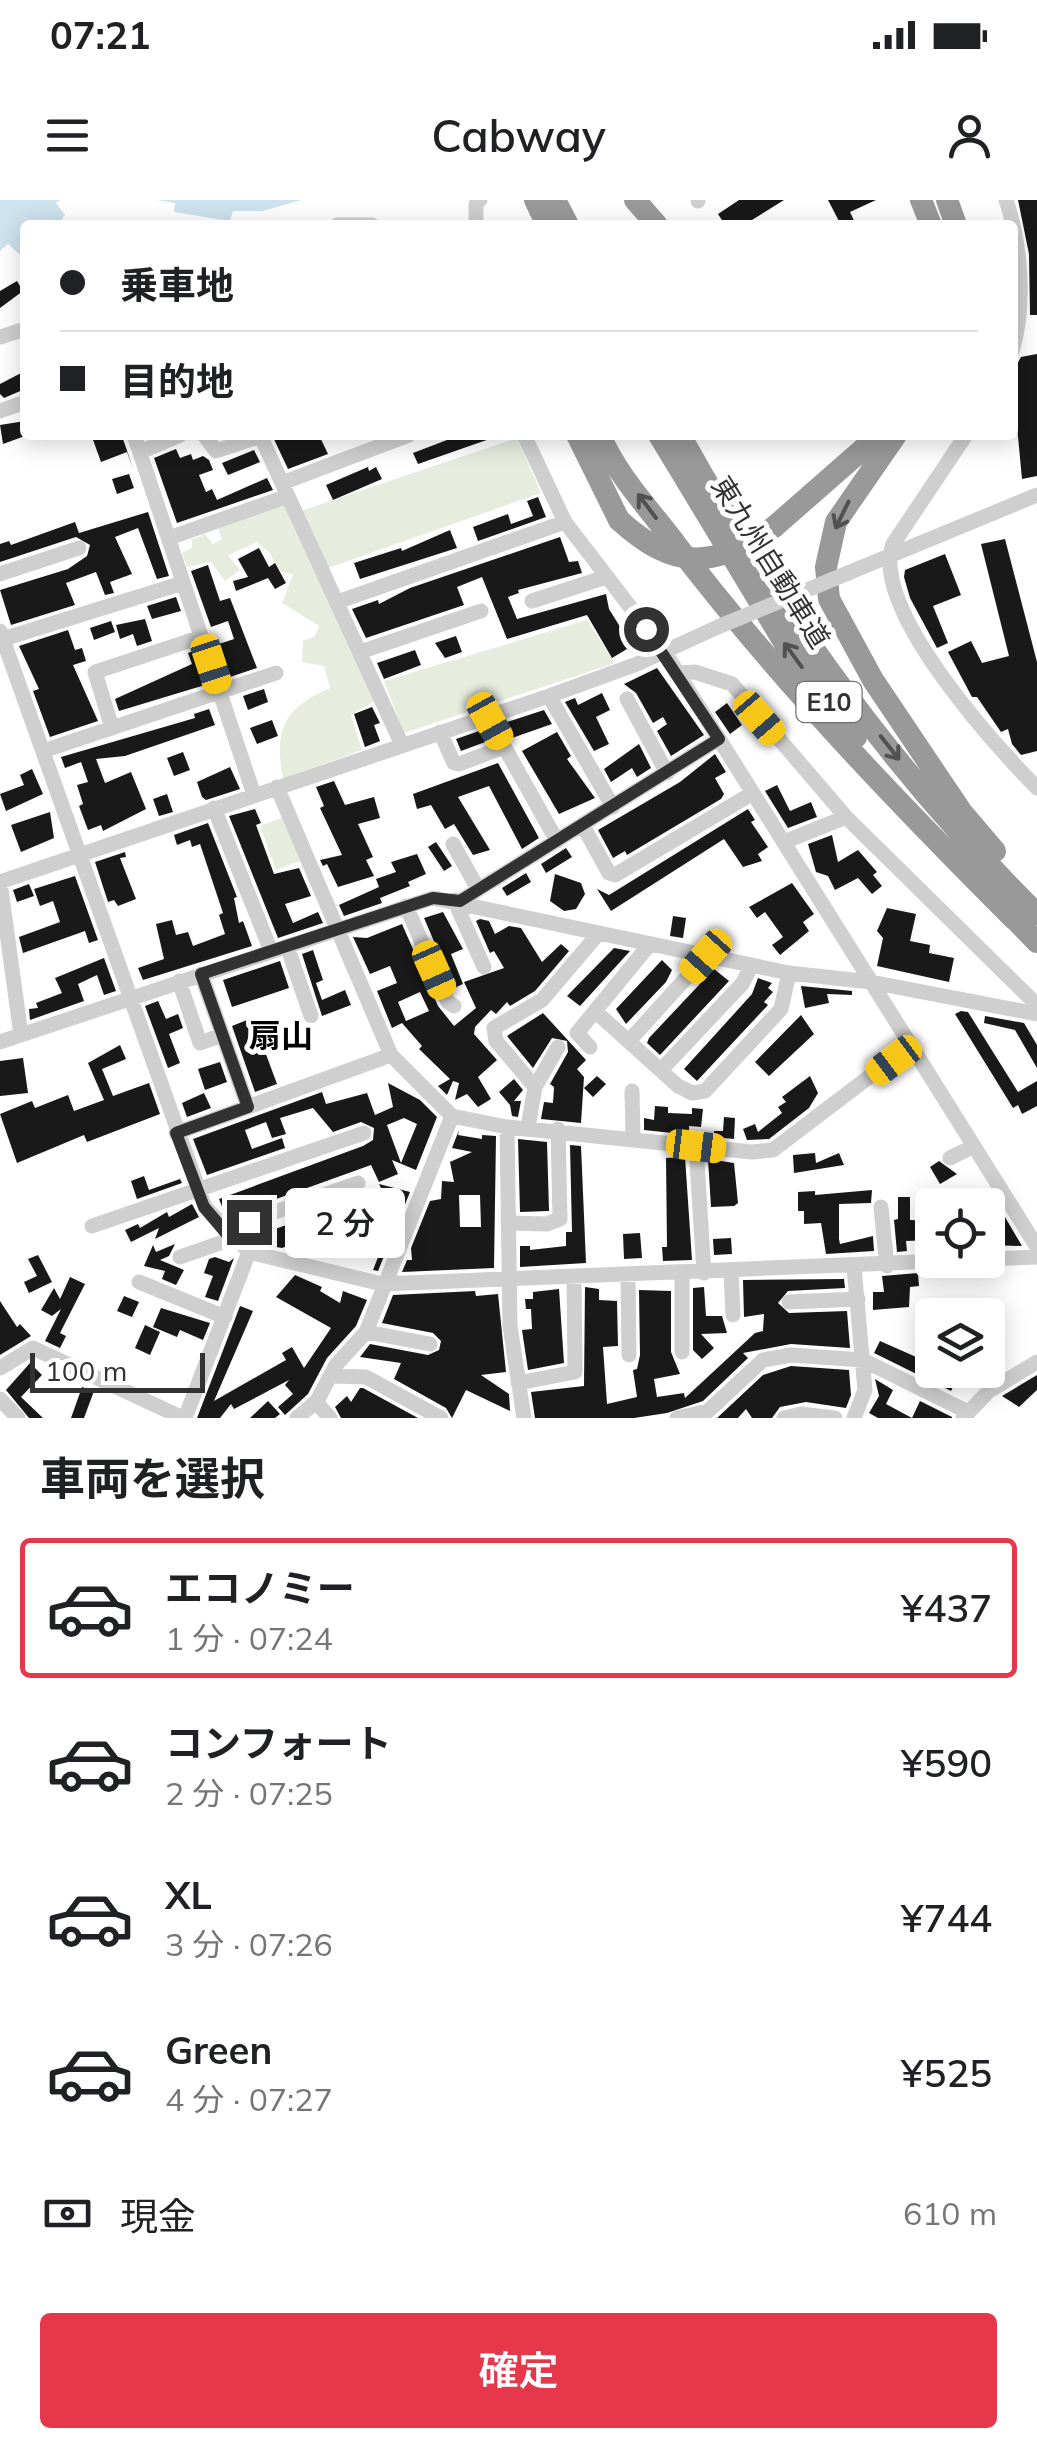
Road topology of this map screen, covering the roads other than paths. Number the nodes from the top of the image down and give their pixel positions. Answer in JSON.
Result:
{"nodes":[{"id":1,"x":636,"y":200,"type":"edge"},
{"id":2,"x":653,"y":220,"type":"edge"},
{"id":3,"x":1018,"y":295,"type":"edge"},
{"id":4,"x":1018,"y":324,"type":"edge"},
{"id":5,"x":136,"y":440,"type":"edge"},
{"id":6,"x":168,"y":440,"type":"edge"},
{"id":7,"x":208,"y":440,"type":"edge"},
{"id":8,"x":249,"y":440,"type":"edge"},
{"id":9,"x":263,"y":440,"type":"edge"},
{"id":10,"x":398,"y":440,"type":"edge"},
{"id":11,"x":526,"y":440,"type":"edge"},
{"id":12,"x":579,"y":440,"type":"edge"},
{"id":13,"x":603,"y":440,"type":"edge"},
{"id":14,"x":662,"y":440,"type":"edge"},
{"id":15,"x":683,"y":440,"type":"edge"},
{"id":16,"x":874,"y":440,"type":"edge"},
{"id":17,"x":893,"y":440,"type":"edge"},
{"id":18,"x":963,"y":440,"type":"edge"},
{"id":19,"x":140,"y":452,"type":"junction"},
{"id":20,"x":285,"y":489,"type":"junction"},
{"id":21,"x":1037,"y":495,"type":"edge"},
{"id":22,"x":564,"y":522,"type":"junction"},
{"id":23,"x":168,"y":538,"type":"junction"},
{"id":24,"x":79,"y":548,"type":"dead end"},
{"id":25,"x":888,"y":556,"type":"junction"},
{"id":26,"x":0,"y":574,"type":"edge"},
{"id":27,"x":606,"y":577,"type":"junction"},
{"id":28,"x":184,"y":583,"type":"junction"},
{"id":29,"x":532,"y":600,"type":"dead end"},
{"id":30,"x":336,"y":602,"type":"junction"},
{"id":31,"x":480,"y":611,"type":"dead end"},
{"id":32,"x":2,"y":635,"type":"edge"},
{"id":33,"x":202,"y":637,"type":"junction"},
{"id":34,"x":664,"y":651,"type":"junction"},
{"id":35,"x":360,"y":652,"type":"junction"},
{"id":36,"x":276,"y":673,"type":"dead end"},
{"id":37,"x":678,"y":673,"type":"junction"},
{"id":38,"x":220,"y":692,"type":"junction"},
{"id":39,"x":549,"y":696,"type":"junction"},
{"id":40,"x":628,"y":699,"type":"dead end"},
{"id":41,"x":487,"y":716,"type":"junction"},
{"id":42,"x":112,"y":728,"type":"junction"},
{"id":43,"x":440,"y":732,"type":"junction"},
{"id":44,"x":719,"y":739,"type":"junction"},
{"id":45,"x":402,"y":745,"type":"junction"},
{"id":46,"x":504,"y":747,"type":"junction"},
{"id":47,"x":43,"y":750,"type":"junction"},
{"id":48,"x":667,"y":773,"type":"junction"},
{"id":49,"x":278,"y":786,"type":"junction"},
{"id":50,"x":1037,"y":788,"type":"edge"},
{"id":51,"x":753,"y":793,"type":"junction"},
{"id":52,"x":254,"y":794,"type":"junction"},
{"id":53,"x":613,"y":807,"type":"junction"},
{"id":54,"x":214,"y":808,"type":"junction"},
{"id":55,"x":846,"y":817,"type":"junction"},
{"id":56,"x":583,"y":826,"type":"junction"},
{"id":57,"x":557,"y":841,"type":"junction"},
{"id":58,"x":784,"y":842,"type":"junction"},
{"id":59,"x":453,"y":844,"type":"dead end"},
{"id":60,"x":80,"y":853,"type":"junction"},
{"id":61,"x":0,"y":882,"type":"edge"},
{"id":62,"x":478,"y":889,"type":"junction"},
{"id":63,"x":457,"y":901,"type":"junction"},
{"id":64,"x":1037,"y":903,"type":"edge"},
{"id":65,"x":406,"y":906,"type":"junction"},
{"id":66,"x":1025,"y":916,"type":"edge"},
{"id":67,"x":337,"y":930,"type":"junction"},
{"id":68,"x":599,"y":933,"type":"junction"},
{"id":69,"x":1037,"y":942,"type":"edge"},
{"id":70,"x":650,"y":944,"type":"junction"},
{"id":71,"x":278,"y":949,"type":"junction"},
{"id":72,"x":706,"y":956,"type":"junction"},
{"id":73,"x":752,"y":965,"type":"junction"},
{"id":74,"x":484,"y":967,"type":"dead end"},
{"id":75,"x":788,"y":973,"type":"junction"},
{"id":76,"x":201,"y":974,"type":"junction"},
{"id":77,"x":179,"y":981,"type":"junction"},
{"id":78,"x":871,"y":982,"type":"junction"},
{"id":79,"x":129,"y":998,"type":"junction"},
{"id":80,"x":1037,"y":1005,"type":"edge"},
{"id":81,"x":454,"y":1006,"type":"dead end"},
{"id":82,"x":595,"y":1011,"type":"junction"},
{"id":83,"x":1037,"y":1014,"type":"edge"},
{"id":84,"x":311,"y":1016,"type":"dead end"},
{"id":85,"x":21,"y":1034,"type":"junction"},
{"id":86,"x":222,"y":1034,"type":"junction"},
{"id":87,"x":629,"y":1041,"type":"junction"},
{"id":88,"x":0,"y":1042,"type":"edge"},
{"id":89,"x":910,"y":1045,"type":"junction"},
{"id":90,"x":558,"y":1047,"type":"dead end"},
{"id":91,"x":590,"y":1047,"type":"dead end"},
{"id":92,"x":391,"y":1056,"type":"junction"},
{"id":93,"x":661,"y":1070,"type":"junction"},
{"id":94,"x":535,"y":1088,"type":"junction"},
{"id":95,"x":632,"y":1090,"type":"dead end"},
{"id":96,"x":248,"y":1107,"type":"junction"},
{"id":97,"x":452,"y":1116,"type":"junction"},
{"id":98,"x":507,"y":1127,"type":"junction"},
{"id":99,"x":528,"y":1128,"type":"junction"},
{"id":100,"x":558,"y":1129,"type":"junction"},
{"id":101,"x":364,"y":1132,"type":"dead end"},
{"id":102,"x":176,"y":1133,"type":"junction"},
{"id":103,"x":632,"y":1138,"type":"junction"},
{"id":104,"x":696,"y":1146,"type":"junction"},
{"id":105,"x":974,"y":1146,"type":"junction"},
{"id":106,"x":950,"y":1158,"type":"dead end"},
{"id":107,"x":358,"y":1183,"type":"dead end"},
{"id":108,"x":198,"y":1190,"type":"junction"},
{"id":109,"x":881,"y":1206,"type":"dead end"},
{"id":110,"x":508,"y":1223,"type":"junction"},
{"id":111,"x":92,"y":1226,"type":"dead end"},
{"id":112,"x":232,"y":1240,"type":"junction"},
{"id":113,"x":1037,"y":1247,"type":"edge"},
{"id":114,"x":249,"y":1252,"type":"junction"},
{"id":115,"x":180,"y":1257,"type":"dead end"},
{"id":116,"x":1037,"y":1257,"type":"edge"},
{"id":117,"x":887,"y":1266,"type":"junction"},
{"id":118,"x":854,"y":1268,"type":"junction"},
{"id":119,"x":732,"y":1272,"type":"junction"},
{"id":120,"x":704,"y":1273,"type":"junction"},
{"id":121,"x":682,"y":1274,"type":"junction"},
{"id":122,"x":628,"y":1276,"type":"junction"},
{"id":123,"x":574,"y":1278,"type":"junction"},
{"id":124,"x":508,"y":1281,"type":"junction"},
{"id":125,"x":139,"y":1282,"type":"dead end"},
{"id":126,"x":382,"y":1284,"type":"junction"},
{"id":127,"x":858,"y":1299,"type":"junction"},
{"id":128,"x":789,"y":1302,"type":"dead end"},
{"id":129,"x":733,"y":1315,"type":"dead end"},
{"id":130,"x":226,"y":1318,"type":"junction"},
{"id":131,"x":366,"y":1332,"type":"junction"},
{"id":132,"x":430,"y":1344,"type":"dead end"},
{"id":133,"x":682,"y":1352,"type":"dead end"},
{"id":134,"x":629,"y":1355,"type":"dead end"},
{"id":135,"x":863,"y":1360,"type":"junction"},
{"id":136,"x":1037,"y":1362,"type":"edge"},
{"id":137,"x":0,"y":1368,"type":"edge"},
{"id":138,"x":332,"y":1376,"type":"junction"},
{"id":139,"x":518,"y":1383,"type":"junction"},
{"id":140,"x":0,"y":1399,"type":"edge"},
{"id":141,"x":316,"y":1402,"type":"junction"},
{"id":142,"x":709,"y":1414,"type":"edge"},
{"id":143,"x":964,"y":1414,"type":"edge"},
{"id":144,"x":18,"y":1418,"type":"edge"},
{"id":145,"x":184,"y":1418,"type":"edge"},
{"id":146,"x":297,"y":1418,"type":"edge"},
{"id":147,"x":330,"y":1418,"type":"edge"},
{"id":148,"x":441,"y":1418,"type":"edge"},
{"id":149,"x":524,"y":1418,"type":"edge"},
{"id":150,"x":678,"y":1418,"type":"edge"},
{"id":151,"x":784,"y":1418,"type":"edge"},
{"id":152,"x":835,"y":1418,"type":"edge"},
{"id":153,"x":854,"y":1418,"type":"edge"}],
"edges":[{"from":1,"to":2,"type":"highway"},
{"from":3,"to":4,"type":"street"},
{"from":5,"to":19,"type":"street"},
{"from":6,"to":19,"type":"street"},
{"from":7,"to":8,"type":"street"},
{"from":9,"to":20,"type":"street"},
{"from":10,"to":20,"type":"street"},
{"from":11,"to":22,"type":"street"},
{"from":12,"to":16,"type":"highway","bridge":true},
{"from":66,"to":13,"type":"highway","one_way":true},
{"from":66,"to":14,"type":"highway","name":"東九州自動車道","number":"E10","one_way":true},
{"from":15,"to":66,"type":"highway","name":"東九州自動車道","number":"E10","one_way":true},
{"from":17,"to":64,"type":"highway","one_way":true},
{"from":18,"to":25,"type":"street"},
{"from":19,"to":23,"type":"street"},
{"from":20,"to":23,"type":"street"},
{"from":20,"to":30,"type":"street"},
{"from":21,"to":25,"type":"street"},
{"from":22,"to":27,"type":"street"},
{"from":22,"to":30,"type":"street"},
{"from":23,"to":28,"type":"street"},
{"from":24,"to":26,"type":"street"},
{"from":25,"to":34,"type":"street","bridge":true},
{"from":25,"to":50,"type":"street"},
{"from":27,"to":29,"type":"street"},
{"from":27,"to":34,"type":"street"},
{"from":28,"to":32,"type":"street"},
{"from":28,"to":33,"type":"street"},
{"from":30,"to":35,"type":"street"},
{"from":31,"to":35,"type":"street"},
{"from":32,"to":47,"type":"street"},
{"from":33,"to":38,"type":"street"},
{"from":33,"to":42,"type":"street"},
{"from":34,"to":37,"type":"street"},
{"from":34,"to":39,"type":"street"},
{"from":35,"to":45,"type":"street"},
{"from":36,"to":38,"type":"street"},
{"from":37,"to":44,"type":"street"},
{"from":37,"to":55,"type":"street"},
{"from":38,"to":42,"type":"street"},
{"from":38,"to":52,"type":"street"},
{"from":39,"to":41,"type":"street"},
{"from":39,"to":53,"type":"street"},
{"from":40,"to":48,"type":"street"},
{"from":41,"to":43,"type":"street"},
{"from":41,"to":46,"type":"street"},
{"from":42,"to":47,"type":"street"},
{"from":43,"to":45,"type":"street"},
{"from":43,"to":46,"type":"street"},
{"from":44,"to":48,"type":"street"},
{"from":44,"to":51,"type":"street"},
{"from":45,"to":49,"type":"street"},
{"from":46,"to":57,"type":"street"},
{"from":47,"to":60,"type":"street"},
{"from":48,"to":53,"type":"street"},
{"from":49,"to":52,"type":"street"},
{"from":49,"to":67,"type":"street"},
{"from":51,"to":56,"type":"street"},
{"from":51,"to":58,"type":"street"},
{"from":52,"to":54,"type":"street"},
{"from":53,"to":56,"type":"street"},
{"from":54,"to":60,"type":"street"},
{"from":54,"to":71,"type":"street"},
{"from":55,"to":58,"type":"street"},
{"from":55,"to":80,"type":"street"},
{"from":56,"to":57,"type":"street"},
{"from":57,"to":62,"type":"street"},
{"from":58,"to":78,"type":"street"},
{"from":59,"to":62,"type":"street"},
{"from":60,"to":61,"type":"street"},
{"from":60,"to":79,"type":"street"},
{"from":61,"to":85,"type":"street"},
{"from":62,"to":63,"type":"street"},
{"from":63,"to":65,"type":"street"},
{"from":63,"to":68,"type":"street"},
{"from":63,"to":74,"type":"street"},
{"from":65,"to":67,"type":"street"},
{"from":65,"to":81,"type":"street"},
{"from":66,"to":69,"type":"highway","name":"東九州自動車道","number":"E10"},
{"from":67,"to":71,"type":"street"},
{"from":67,"to":92,"type":"street"},
{"from":68,"to":70,"type":"street"},
{"from":68,"to":94,"type":"street"},
{"from":70,"to":72,"type":"street"},
{"from":70,"to":82,"type":"street"},
{"from":71,"to":76,"type":"street"},
{"from":71,"to":84,"type":"street"},
{"from":72,"to":73,"type":"street"},
{"from":72,"to":87,"type":"street"},
{"from":73,"to":75,"type":"street"},
{"from":73,"to":93,"type":"street"},
{"from":75,"to":78,"type":"street"},
{"from":75,"to":93,"type":"street"},
{"from":76,"to":77,"type":"street"},
{"from":76,"to":86,"type":"street"},
{"from":77,"to":79,"type":"street"},
{"from":77,"to":86,"type":"street"},
{"from":78,"to":83,"type":"street"},
{"from":78,"to":89,"type":"street"},
{"from":79,"to":85,"type":"street"},
{"from":79,"to":102,"type":"street"},
{"from":82,"to":87,"type":"street"},
{"from":82,"to":91,"type":"street"},
{"from":85,"to":88,"type":"street"},
{"from":86,"to":96,"type":"street"},
{"from":87,"to":93,"type":"street"},
{"from":89,"to":104,"type":"street"},
{"from":89,"to":105,"type":"street"},
{"from":90,"to":94,"type":"street"},
{"from":92,"to":96,"type":"street"},
{"from":92,"to":97,"type":"street"},
{"from":94,"to":99,"type":"street"},
{"from":95,"to":103,"type":"street"},
{"from":96,"to":102,"type":"street"},
{"from":97,"to":98,"type":"street"},
{"from":97,"to":126,"type":"street"},
{"from":98,"to":99,"type":"street"},
{"from":98,"to":110,"type":"street"},
{"from":99,"to":100,"type":"street"},
{"from":100,"to":103,"type":"street"},
{"from":100,"to":110,"type":"street"},
{"from":101,"to":108,"type":"street"},
{"from":102,"to":108,"type":"street"},
{"from":103,"to":104,"type":"street"},
{"from":104,"to":120,"type":"street"},
{"from":105,"to":106,"type":"street"},
{"from":105,"to":113,"type":"street"},
{"from":107,"to":112,"type":"street"},
{"from":108,"to":111,"type":"street"},
{"from":108,"to":112,"type":"street"},
{"from":109,"to":117,"type":"street"},
{"from":110,"to":124,"type":"street"},
{"from":112,"to":114,"type":"street"},
{"from":112,"to":115,"type":"street"},
{"from":114,"to":126,"type":"street"},
{"from":114,"to":130,"type":"street"},
{"from":116,"to":117,"type":"street"},
{"from":117,"to":118,"type":"street"},
{"from":118,"to":119,"type":"street"},
{"from":118,"to":127,"type":"street"},
{"from":119,"to":120,"type":"street"},
{"from":119,"to":129,"type":"street"},
{"from":120,"to":121,"type":"street"},
{"from":121,"to":122,"type":"street"},
{"from":121,"to":133,"type":"street"},
{"from":122,"to":123,"type":"street"},
{"from":122,"to":134,"type":"street"},
{"from":123,"to":124,"type":"street"},
{"from":123,"to":139,"type":"street"},
{"from":124,"to":126,"type":"street"},
{"from":124,"to":139,"type":"street"},
{"from":125,"to":130,"type":"street"},
{"from":126,"to":131,"type":"street"},
{"from":127,"to":128,"type":"street"},
{"from":127,"to":135,"type":"street"},
{"from":130,"to":145,"type":"street"},
{"from":131,"to":132,"type":"street"},
{"from":131,"to":138,"type":"street"},
{"from":135,"to":142,"type":"street"},
{"from":135,"to":143,"type":"street"},
{"from":135,"to":153,"type":"street"},
{"from":136,"to":143,"type":"street"},
{"from":137,"to":145,"type":"street"},
{"from":138,"to":141,"type":"street"},
{"from":138,"to":148,"type":"street"},
{"from":139,"to":149,"type":"street"},
{"from":140,"to":144,"type":"street"},
{"from":141,"to":146,"type":"street"},
{"from":141,"to":147,"type":"street"},
{"from":142,"to":150,"type":"street"},
{"from":151,"to":152,"type":"street"}]}
